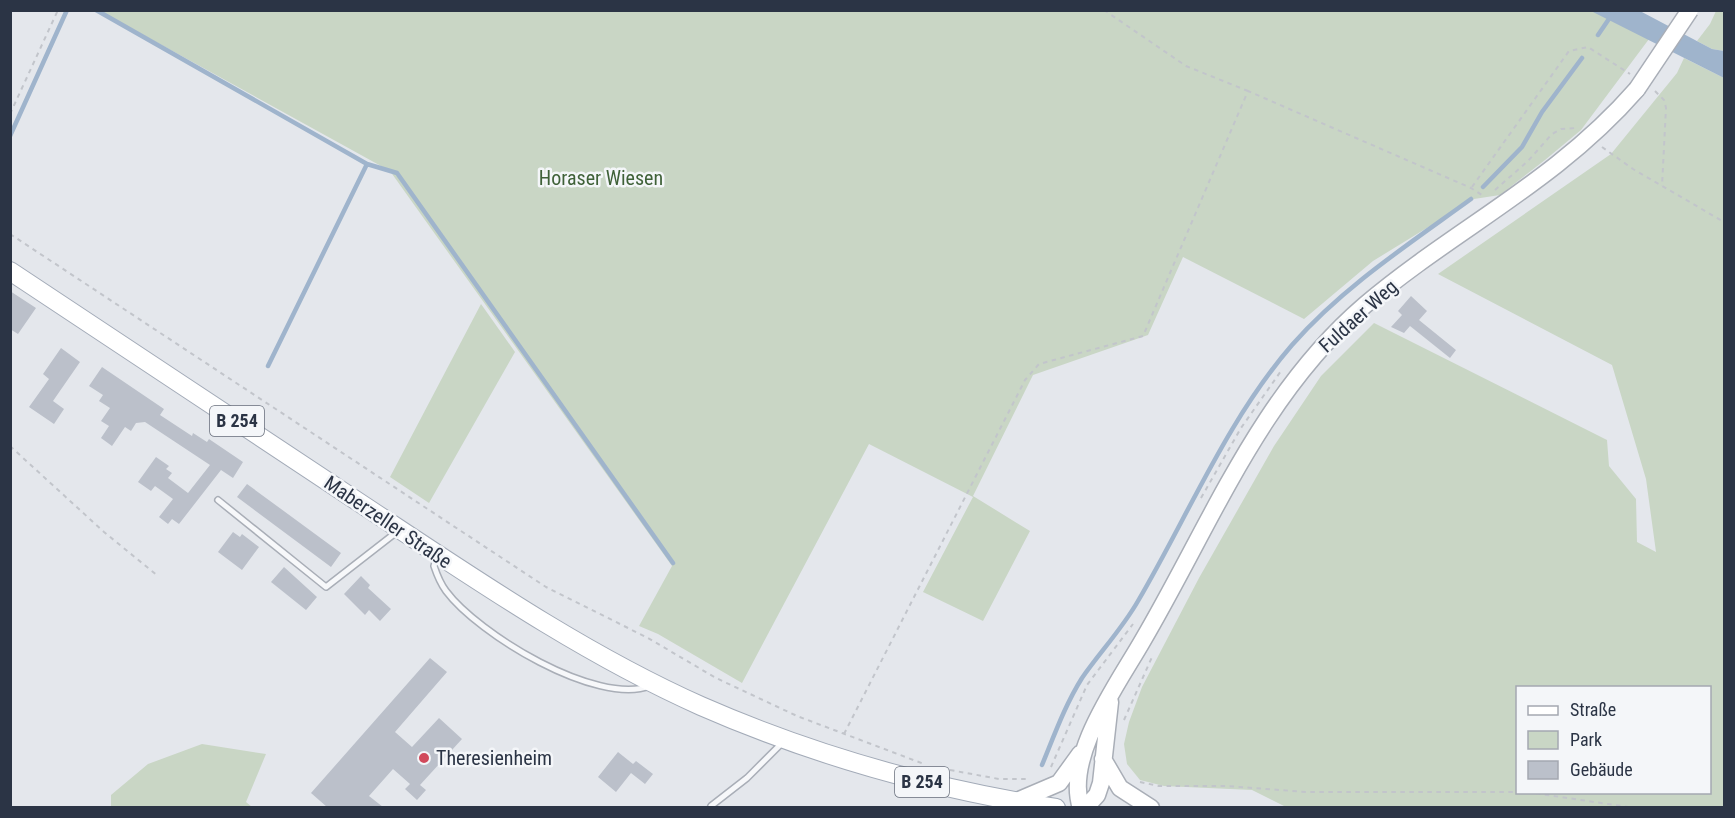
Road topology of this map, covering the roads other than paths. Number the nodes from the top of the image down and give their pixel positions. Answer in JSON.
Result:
{"nodes":[{"id":1,"x":1690,"y":10,"type":"edge"},
{"id":2,"x":10,"y":270,"type":"edge"},
{"id":3,"x":218,"y":500,"type":"dead end"},
{"id":4,"x":400,"y":530,"type":"junction"},
{"id":5,"x":438,"y":555,"type":"junction"},
{"id":6,"x":656,"y":683,"type":"junction"},
{"id":7,"x":1111,"y":695,"type":"junction"},
{"id":8,"x":785,"y":740,"type":"junction"},
{"id":9,"x":1086,"y":746,"type":"junction"},
{"id":10,"x":1103,"y":759,"type":"junction"},
{"id":11,"x":1017,"y":801,"type":"junction"},
{"id":12,"x":712,"y":807,"type":"edge"},
{"id":13,"x":1056,"y":807,"type":"edge"},
{"id":14,"x":1083,"y":807,"type":"edge"},
{"id":15,"x":1151,"y":807,"type":"edge"}],
"edges":[{"from":1,"to":7,"type":"main road","name":"Fuldaer Weg","bridge":true},
{"from":2,"to":4,"type":"main road","name":"Maberzeller Straße","number":"B 254"},
{"from":3,"to":4,"type":"lane"},
{"from":4,"to":5,"type":"main road","name":"Maberzeller Straße","number":"B 254"},
{"from":5,"to":6,"type":"main road","name":"Maberzeller Straße","number":"B 254"},
{"from":5,"to":6,"type":"lane"},
{"from":6,"to":8,"type":"main road","name":"Maberzeller Straße","number":"B 254"},
{"from":7,"to":9,"type":"main road","name":"Fuldaer Weg"},
{"from":7,"to":10,"type":"main road","name":"Fuldaer Weg"},
{"from":8,"to":11,"type":"main road","name":"Maberzeller Straße","number":"B 254"},
{"from":8,"to":12,"type":"lane"},
{"from":9,"to":11,"type":"main road"},
{"from":9,"to":14,"type":"main road","name":"Fuldaer Weg"},
{"from":10,"to":14,"type":"main road","name":"Fuldaer Weg"},
{"from":10,"to":15,"type":"main road"},
{"from":11,"to":13,"type":"main road","name":"Maberzeller Straße","number":"B 254"}]}
